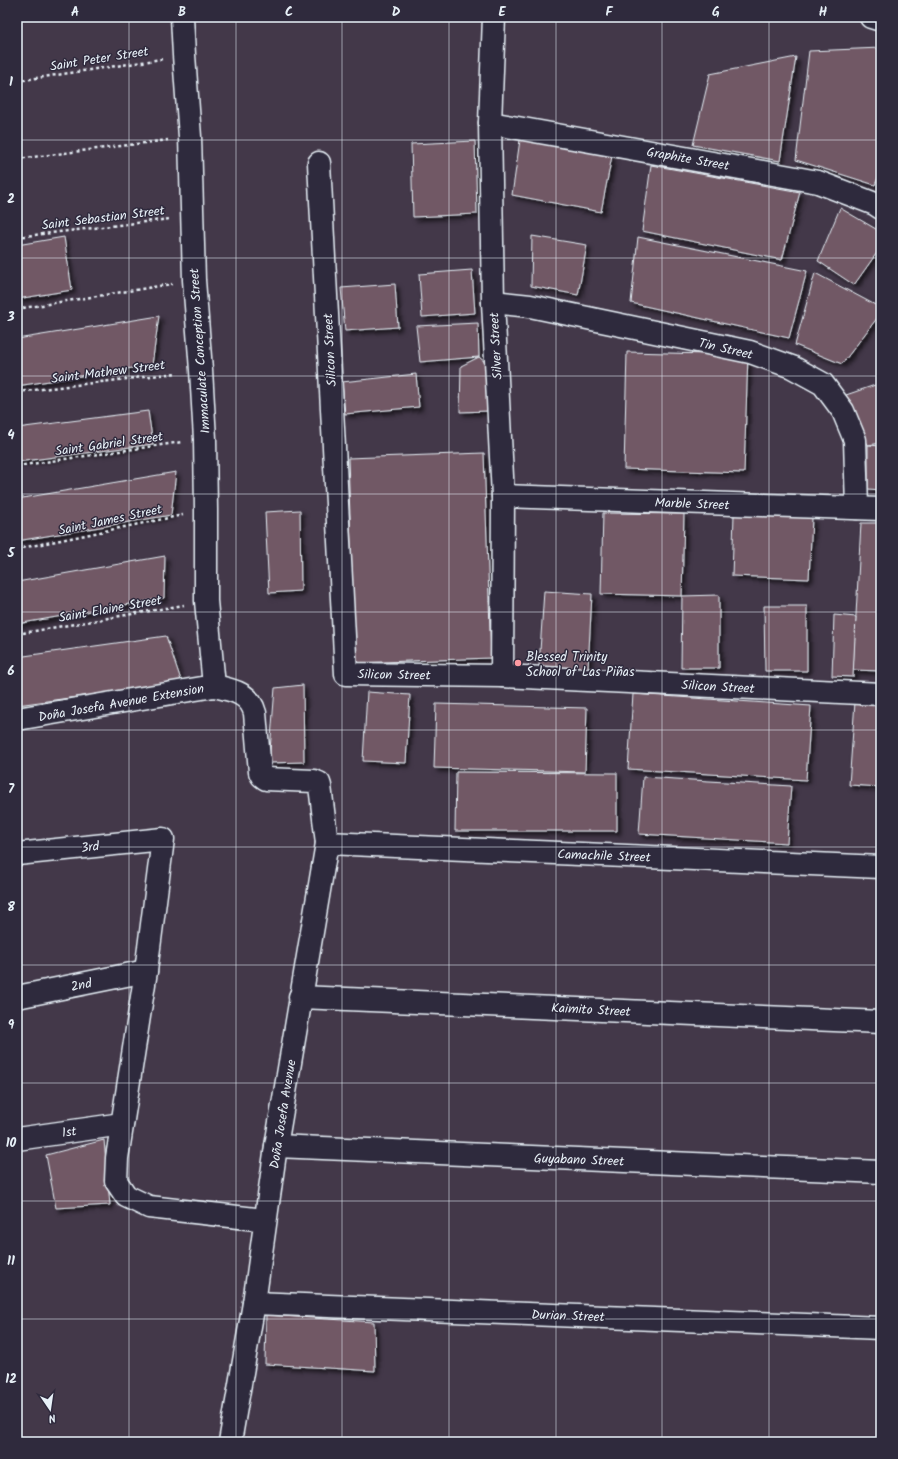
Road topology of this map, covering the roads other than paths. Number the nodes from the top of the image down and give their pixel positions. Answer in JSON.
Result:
{"nodes":[{"id":1,"x":182,"y":17,"type":"edge"},
{"id":2,"x":494,"y":17,"type":"edge"},
{"id":3,"x":871,"y":17,"type":"edge"},
{"id":4,"x":881,"y":20,"type":"edge"},
{"id":5,"x":490,"y":123,"type":"junction"},
{"id":6,"x":319,"y":163,"type":"dead end"},
{"id":7,"x":881,"y":208,"type":"edge"},
{"id":8,"x":493,"y":302,"type":"junction"},
{"id":9,"x":503,"y":496,"type":"junction"},
{"id":10,"x":857,"y":508,"type":"junction"},
{"id":11,"x":881,"y":509,"type":"edge"},
{"id":12,"x":502,"y":676,"type":"junction"},
{"id":13,"x":214,"y":686,"type":"junction"},
{"id":14,"x":881,"y":694,"type":"edge"},
{"id":15,"x":17,"y":719,"type":"edge"},
{"id":16,"x":320,"y":786,"type":"joint"},
{"id":17,"x":327,"y":843,"type":"junction"},
{"id":18,"x":17,"y":854,"type":"edge"},
{"id":19,"x":881,"y":866,"type":"edge"},
{"id":20,"x":146,"y":971,"type":"junction"},
{"id":21,"x":300,"y":996,"type":"junction"},
{"id":22,"x":17,"y":997,"type":"edge"},
{"id":23,"x":881,"y":1022,"type":"edge"},
{"id":24,"x":122,"y":1124,"type":"junction"},
{"id":25,"x":17,"y":1139,"type":"edge"},
{"id":26,"x":276,"y":1146,"type":"junction"},
{"id":27,"x":881,"y":1172,"type":"edge"},
{"id":28,"x":265,"y":1220,"type":"junction"},
{"id":29,"x":254,"y":1302,"type":"junction"},
{"id":30,"x":881,"y":1328,"type":"edge"},
{"id":31,"x":230,"y":1442,"type":"edge"}],
"edges":[{"from":1,"to":13,"type":"street","name":"Immaculate Conception Street"},
{"from":2,"to":5,"type":"street","name":"Silver Street"},
{"from":3,"to":4,"type":"street"},
{"from":5,"to":7,"type":"street","name":"Graphite Street"},
{"from":5,"to":8,"type":"street","name":"Silver Street"},
{"from":6,"to":12,"type":"street","name":"Silicon Street"},
{"from":8,"to":9,"type":"street","name":"Silver Street"},
{"from":8,"to":10,"type":"street","name":"Tin Street"},
{"from":9,"to":10,"type":"street","name":"Marble Street"},
{"from":9,"to":12,"type":"street","name":"Silver Street"},
{"from":10,"to":11,"type":"street","name":"Marble Street"},
{"from":12,"to":14,"type":"street","name":"Silicon Street"},
{"from":13,"to":15,"type":"street","name":"Doña Josefa Avenue Extension"},
{"from":13,"to":16,"type":"street","name":"Doña Josefa Avenue Extension"},
{"from":16,"to":17,"type":"street","name":"Doña Josefa Avenue"},
{"from":17,"to":19,"type":"street","name":"Camachile Street"},
{"from":17,"to":21,"type":"street","name":"Doña Josefa Avenue"},
{"from":18,"to":20,"type":"street","name":"3rd"},
{"from":20,"to":22,"type":"street","name":"2nd"},
{"from":20,"to":24,"type":"street"},
{"from":21,"to":23,"type":"street","name":"Kaimito Street"},
{"from":21,"to":26,"type":"street","name":"Doña Josefa Avenue"},
{"from":24,"to":25,"type":"street","name":"1st"},
{"from":24,"to":28,"type":"street"},
{"from":26,"to":27,"type":"street","name":"Guyabano Street"},
{"from":26,"to":28,"type":"street","name":"Doña Josefa Avenue"},
{"from":28,"to":29,"type":"street","name":"Doña Josefa Avenue"},
{"from":29,"to":30,"type":"street","name":"Durian Street"},
{"from":29,"to":31,"type":"street","name":"Doña Josefa Avenue"}]}
